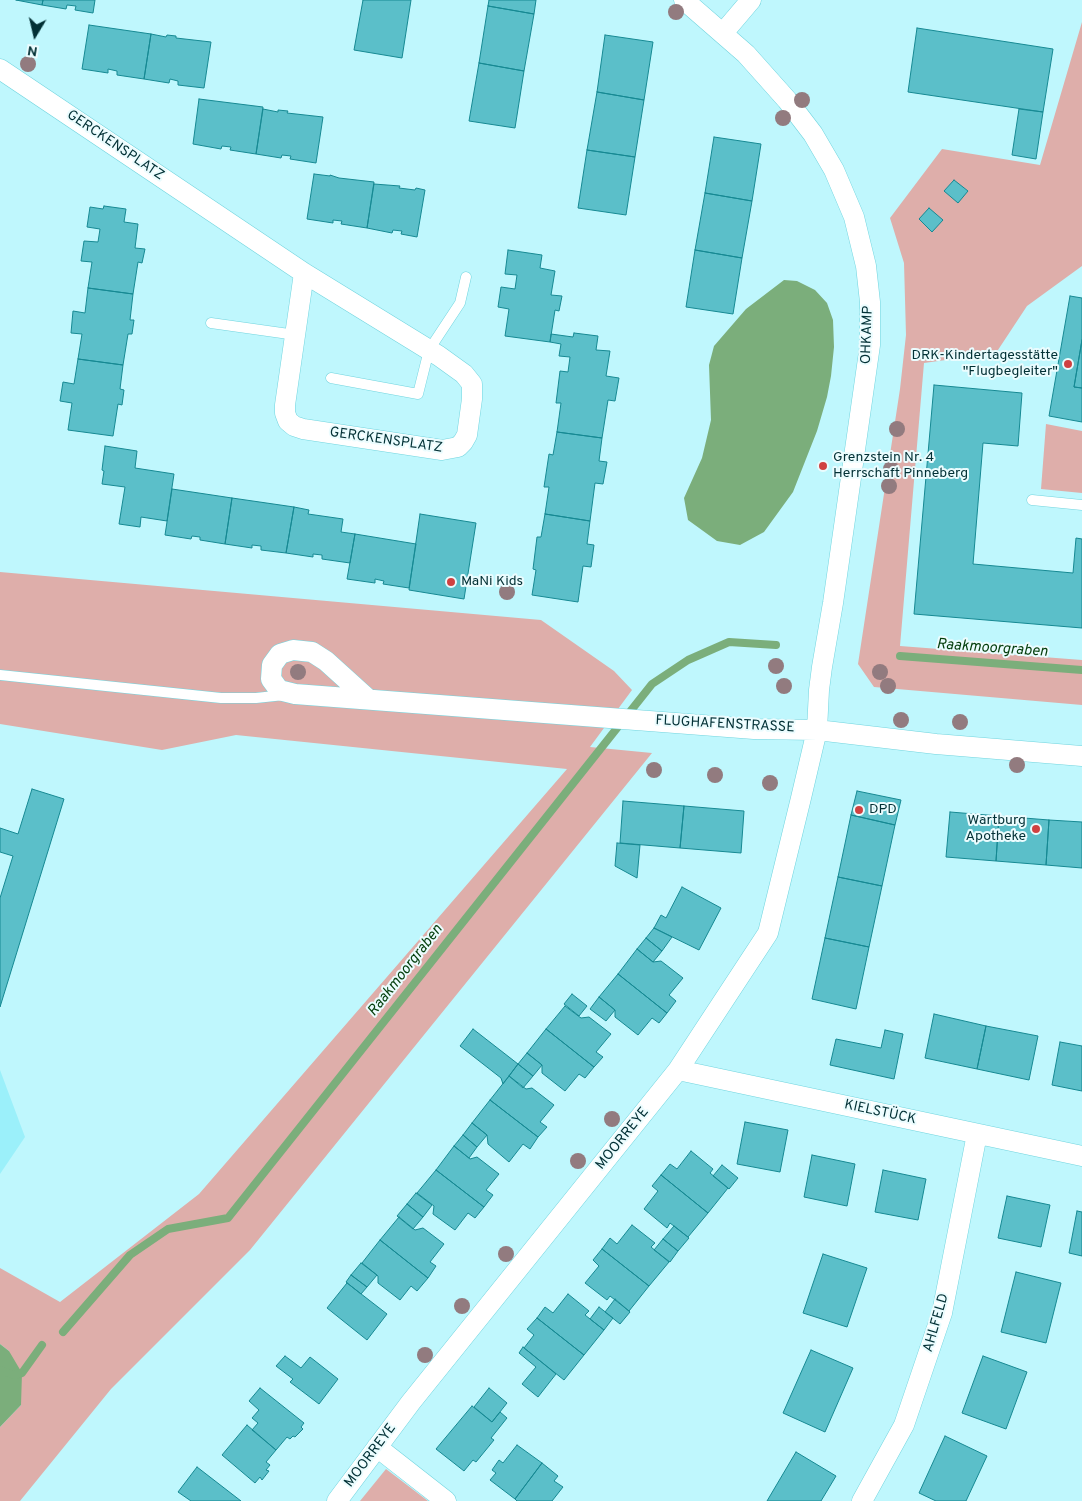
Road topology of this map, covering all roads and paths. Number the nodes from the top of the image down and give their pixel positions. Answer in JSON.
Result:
{"nodes":[{"id":1,"x":684,"y":0,"type":"edge"},
{"id":2,"x":751,"y":0,"type":"edge"},
{"id":3,"x":723,"y":34,"type":"junction"},
{"id":4,"x":0,"y":69,"type":"edge"},
{"id":5,"x":304,"y":273,"type":"junction"},
{"id":6,"x":466,"y":277,"type":"dead end"},
{"id":7,"x":211,"y":323,"type":"dead end"},
{"id":8,"x":296,"y":335,"type":"junction"},
{"id":9,"x":429,"y":350,"type":"junction"},
{"id":10,"x":331,"y":378,"type":"dead end"},
{"id":11,"x":1032,"y":500,"type":"dead end"},
{"id":12,"x":1082,"y":505,"type":"edge"},
{"id":13,"x":0,"y":675,"type":"edge"},
{"id":14,"x":295,"y":694,"type":"junction"},
{"id":15,"x":368,"y":699,"type":"junction"},
{"id":16,"x":817,"y":730,"type":"junction"},
{"id":17,"x":1082,"y":756,"type":"edge"},
{"id":18,"x":678,"y":1070,"type":"junction"},
{"id":19,"x":977,"y":1134,"type":"junction"},
{"id":20,"x":1082,"y":1156,"type":"edge"},
{"id":21,"x":377,"y":1447,"type":"junction"},
{"id":22,"x":337,"y":1501,"type":"edge"},
{"id":23,"x":446,"y":1501,"type":"edge"},
{"id":24,"x":862,"y":1501,"type":"edge"}],
"edges":[{"from":1,"to":3,"type":"street","name":"OHKAMP"},
{"from":2,"to":3,"type":"street"},
{"from":3,"to":16,"type":"street","name":"OHKAMP"},
{"from":4,"to":5,"type":"street","name":"GERCKENSPLATZ"},
{"from":5,"to":8,"type":"street","name":"GERCKENSPLATZ"},
{"from":5,"to":9,"type":"street","name":"GERCKENSPLATZ"},
{"from":6,"to":9,"type":"lane"},
{"from":7,"to":8,"type":"lane"},
{"from":8,"to":9,"type":"street","name":"GERCKENSPLATZ"},
{"from":9,"to":10,"type":"lane"},
{"from":11,"to":12,"type":"lane"},
{"from":13,"to":14,"type":"lane"},
{"from":14,"to":15,"type":"street","name":"FLUGHAFENSTRASSE"},
{"from":14,"to":15,"type":"street","name":"FLUGHAFENSTRASSE"},
{"from":15,"to":16,"type":"street","name":"FLUGHAFENSTRASSE"},
{"from":16,"to":17,"type":"street","name":"FLUGHAFENSTRASSE"},
{"from":16,"to":18,"type":"street","name":"MOORREYE"},
{"from":18,"to":19,"type":"street","name":"KIELSTÜCK"},
{"from":18,"to":21,"type":"street","name":"MOORREYE"},
{"from":19,"to":20,"type":"street","name":"KIELSTÜCK"},
{"from":19,"to":24,"type":"street","name":"AHLFELD"},
{"from":21,"to":22,"type":"street","name":"MOORREYE"},
{"from":21,"to":23,"type":"street"}]}
